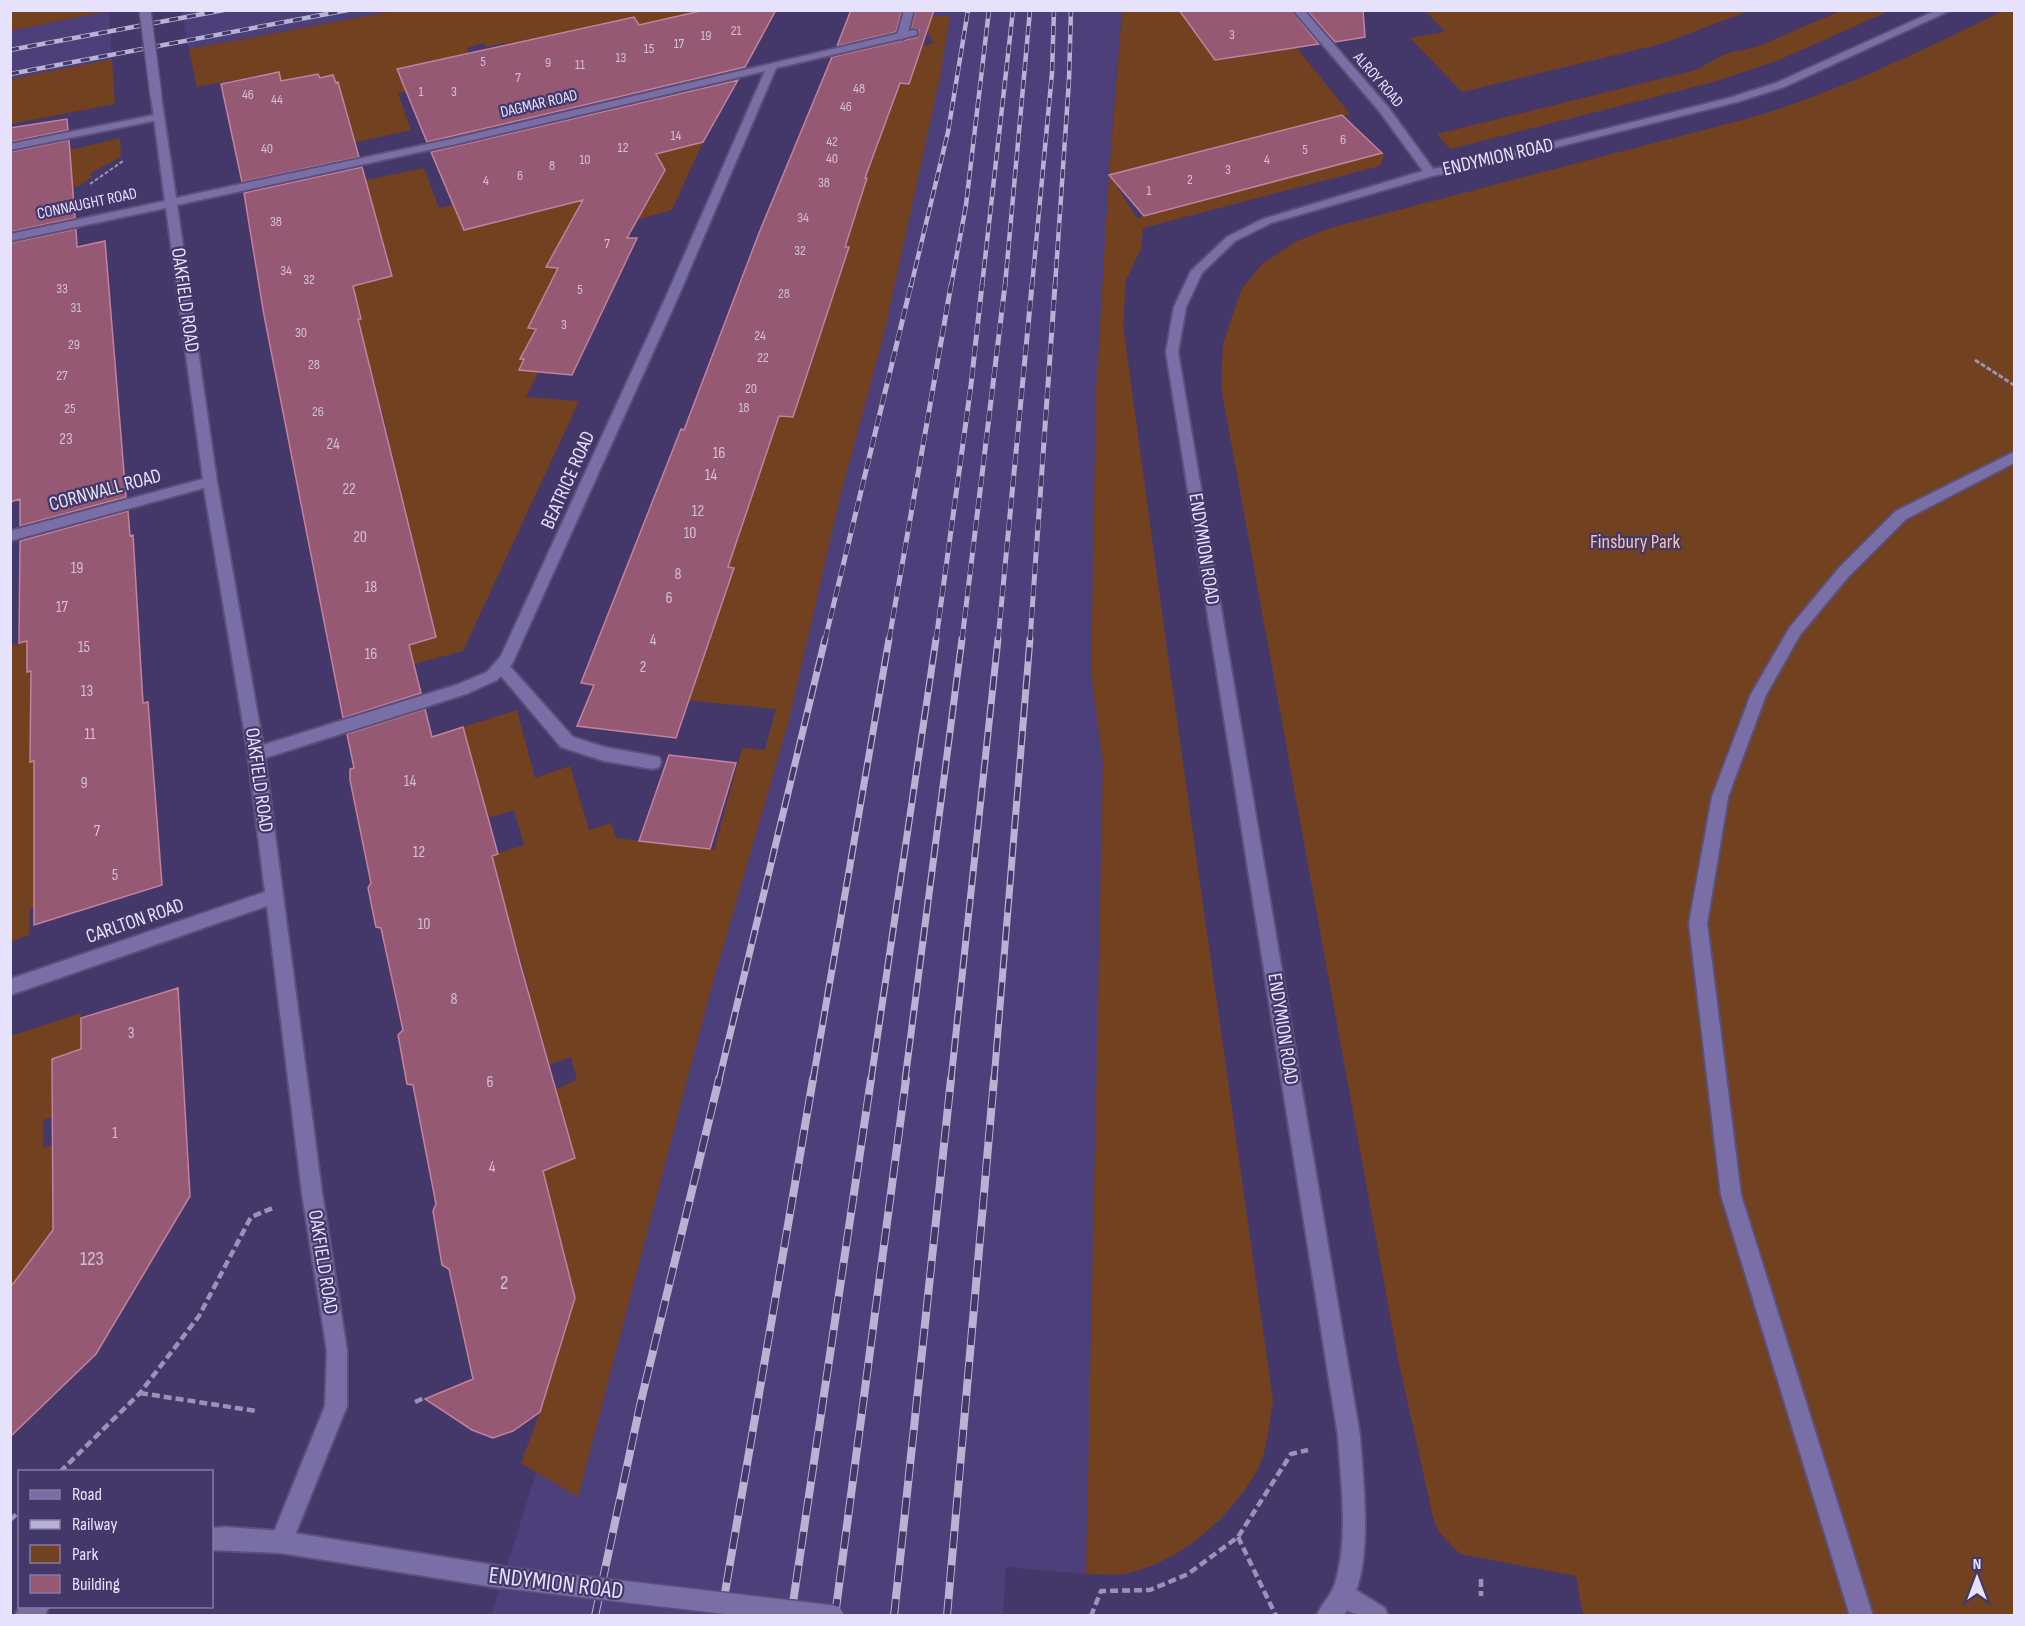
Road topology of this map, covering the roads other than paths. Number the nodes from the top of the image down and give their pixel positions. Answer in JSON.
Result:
{"nodes":[{"id":1,"x":145,"y":10,"type":"edge"},
{"id":2,"x":909,"y":10,"type":"edge"},
{"id":3,"x":1298,"y":10,"type":"edge"},
{"id":4,"x":1946,"y":10,"type":"edge"},
{"id":5,"x":772,"y":66,"type":"junction"},
{"id":6,"x":159,"y":117,"type":"junction"},
{"id":7,"x":10,"y":147,"type":"edge"},
{"id":8,"x":1430,"y":173,"type":"junction"},
{"id":9,"x":171,"y":202,"type":"junction"},
{"id":10,"x":10,"y":238,"type":"edge"},
{"id":11,"x":2014,"y":457,"type":"edge"},
{"id":12,"x":210,"y":482,"type":"junction"},
{"id":13,"x":10,"y":536,"type":"edge"},
{"id":14,"x":501,"y":666,"type":"junction"},
{"id":15,"x":256,"y":753,"type":"junction"},
{"id":16,"x":653,"y":762,"type":"dead end"},
{"id":17,"x":275,"y":896,"type":"junction"},
{"id":18,"x":10,"y":987,"type":"edge"},
{"id":19,"x":213,"y":1539,"type":"edge"},
{"id":20,"x":281,"y":1542,"type":"junction"},
{"id":21,"x":1343,"y":1593,"type":"junction"},
{"id":22,"x":833,"y":1616,"type":"edge"},
{"id":23,"x":1328,"y":1616,"type":"edge"},
{"id":24,"x":1377,"y":1616,"type":"edge"},
{"id":25,"x":1862,"y":1616,"type":"edge"}],
"edges":[{"from":1,"to":6,"type":"street","name":"OAKFIELD ROAD","bridge":true},
{"from":2,"to":5,"type":"street","name":"DAGMAR ROAD"},
{"from":3,"to":8,"type":"street","name":"ALROY ROAD"},
{"from":4,"to":8,"type":"street","name":"ENDYMION ROAD"},
{"from":5,"to":9,"type":"street","name":"DAGMAR ROAD"},
{"from":5,"to":14,"type":"street","name":"BEATRICE ROAD"},
{"from":6,"to":7,"type":"street"},
{"from":6,"to":9,"type":"street","name":"OAKFIELD ROAD"},
{"from":8,"to":21,"type":"street","name":"ENDYMION ROAD"},
{"from":9,"to":10,"type":"street","name":"CONNAUGHT ROAD"},
{"from":9,"to":12,"type":"street","name":"OAKFIELD ROAD"},
{"from":11,"to":25,"type":"street"},
{"from":12,"to":13,"type":"street","name":"CORNWALL ROAD"},
{"from":12,"to":15,"type":"street","name":"OAKFIELD ROAD"},
{"from":14,"to":15,"type":"street","name":"BEATRICE ROAD"},
{"from":14,"to":16,"type":"street"},
{"from":15,"to":17,"type":"street","name":"OAKFIELD ROAD"},
{"from":17,"to":18,"type":"street","name":"CARLTON ROAD"},
{"from":17,"to":20,"type":"street","name":"OAKFIELD ROAD"},
{"from":19,"to":20,"type":"street","name":"ENDYMION ROAD"},
{"from":20,"to":22,"type":"street","name":"ENDYMION ROAD","bridge":true},
{"from":21,"to":23,"type":"street","name":"ENDYMION ROAD"},
{"from":21,"to":24,"type":"street"}]}
